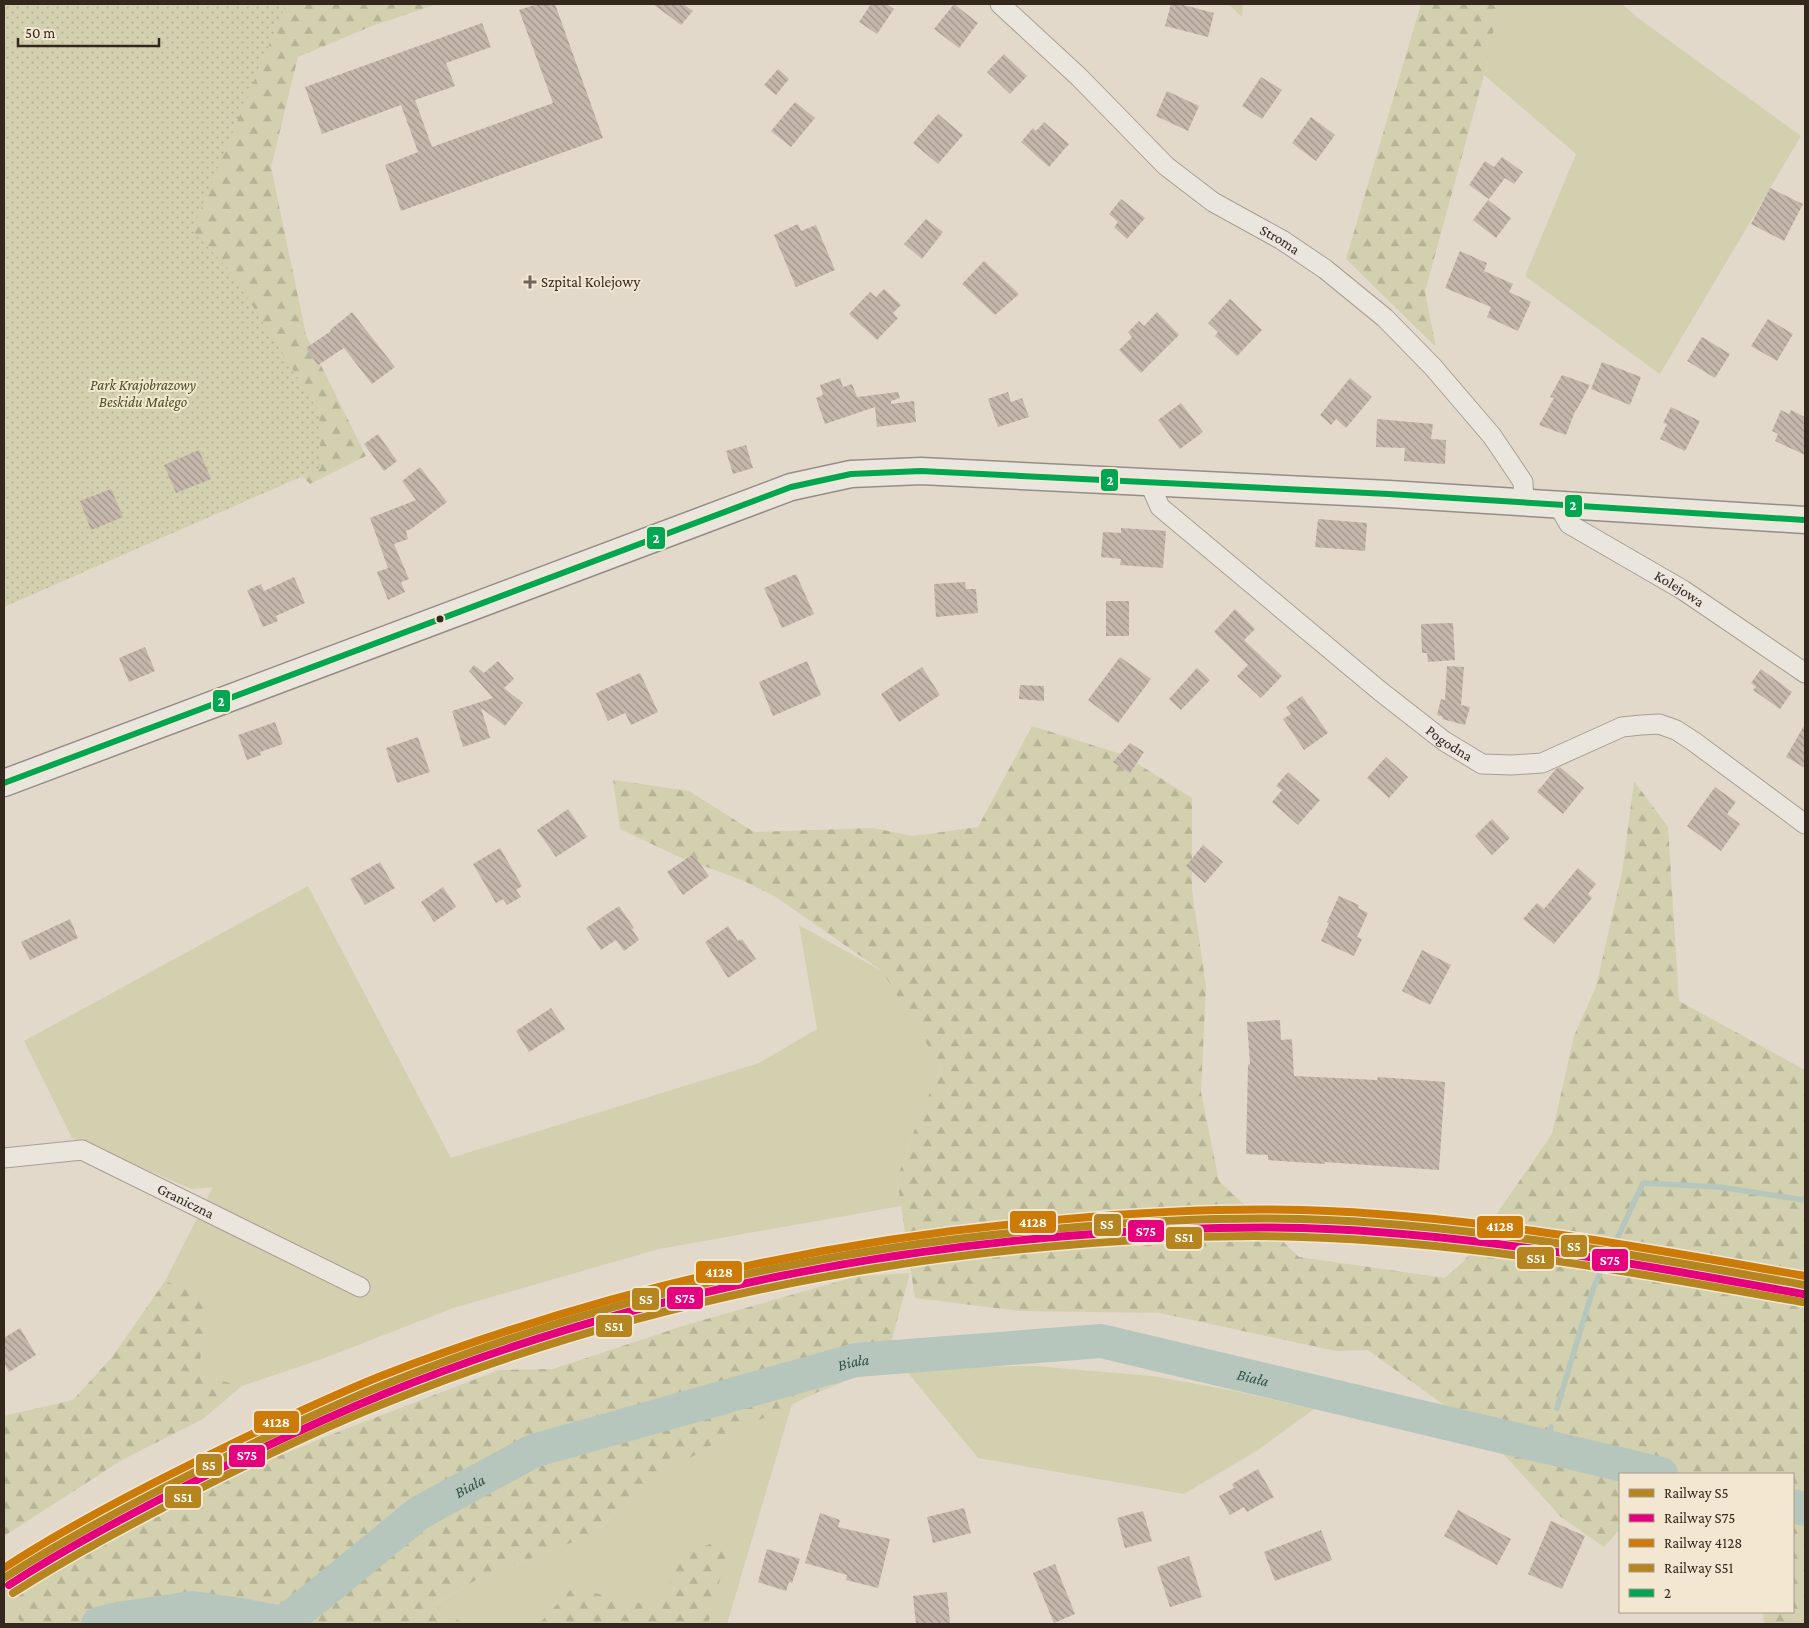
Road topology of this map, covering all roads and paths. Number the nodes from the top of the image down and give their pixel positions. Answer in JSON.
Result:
{"nodes":[{"id":1,"x":1000,"y":4,"type":"edge"},
{"id":2,"x":1148,"y":482,"type":"junction"},
{"id":3,"x":1524,"y":502,"type":"junction"},
{"id":4,"x":1558,"y":505,"type":"junction"},
{"id":5,"x":1805,"y":520,"type":"edge"},
{"id":6,"x":1805,"y":673,"type":"edge"},
{"id":7,"x":4,"y":783,"type":"edge"},
{"id":8,"x":1805,"y":824,"type":"edge"},
{"id":9,"x":4,"y":1158,"type":"edge"},
{"id":10,"x":360,"y":1287,"type":"dead end"}],
"edges":[{"from":1,"to":3,"type":"street","name":"Stroma"},
{"from":2,"to":3,"type":"main road"},
{"from":2,"to":7,"type":"main road"},
{"from":2,"to":8,"type":"street","name":"Pogodna"},
{"from":3,"to":4,"type":"main road"},
{"from":4,"to":5,"type":"main road"},
{"from":4,"to":6,"type":"street","name":"Kolejowa"},
{"from":9,"to":10,"type":"street","name":"Graniczna"}]}
